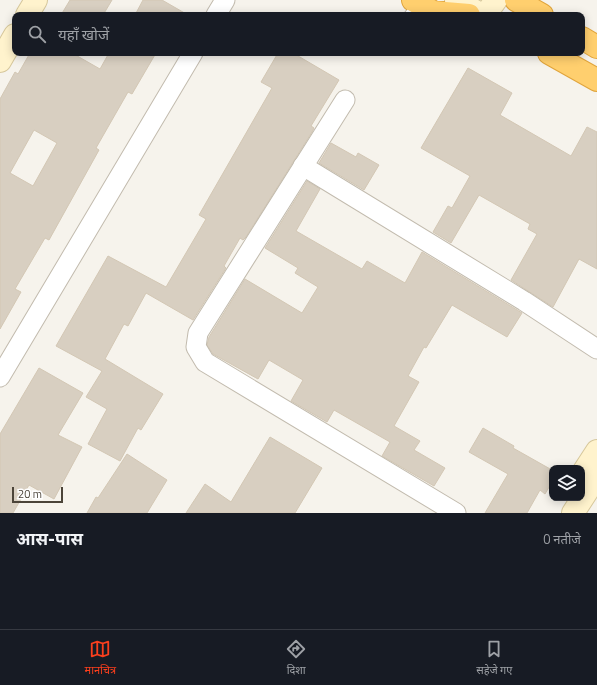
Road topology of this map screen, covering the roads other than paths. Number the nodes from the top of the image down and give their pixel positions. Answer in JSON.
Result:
{"nodes":[{"id":1,"x":36,"y":0,"type":"edge"},
{"id":2,"x":225,"y":0,"type":"edge"},
{"id":3,"x":456,"y":0,"type":"edge"},
{"id":4,"x":496,"y":0,"type":"edge"},
{"id":5,"x":516,"y":0,"type":"edge"},
{"id":6,"x":413,"y":6,"type":"edge"},
{"id":7,"x":29,"y":12,"type":"edge"},
{"id":8,"x":218,"y":12,"type":"edge"},
{"id":9,"x":433,"y":12,"type":"edge"},
{"id":10,"x":478,"y":12,"type":"edge"},
{"id":11,"x":486,"y":12,"type":"edge"},
{"id":12,"x":537,"y":12,"type":"edge"},
{"id":13,"x":585,"y":40,"type":"edge"},
{"id":14,"x":12,"y":41,"type":"edge"},
{"id":15,"x":597,"y":47,"type":"edge"},
{"id":16,"x":192,"y":56,"type":"edge"},
{"id":17,"x":554,"y":56,"type":"edge"},
{"id":18,"x":0,"y":61,"type":"edge"},
{"id":19,"x":597,"y":80,"type":"edge"},
{"id":20,"x":345,"y":100,"type":"dead end"},
{"id":21,"x":303,"y":166,"type":"junction"},
{"id":22,"x":597,"y":349,"type":"edge"},
{"id":23,"x":0,"y":377,"type":"edge"},
{"id":24,"x":597,"y":451,"type":"edge"},
{"id":25,"x":591,"y":484,"type":"edge"},
{"id":26,"x":564,"y":501,"type":"edge"},
{"id":27,"x":456,"y":513,"type":"edge"},
{"id":28,"x":556,"y":513,"type":"edge"},
{"id":29,"x":573,"y":513,"type":"edge"}],
"edges":[{"from":1,"to":7,"type":"street"},
{"from":2,"to":8,"type":"street"},
{"from":3,"to":10,"type":"street"},
{"from":4,"to":11,"type":"street"},
{"from":5,"to":12,"type":"highway"},
{"from":6,"to":9,"type":"highway"},
{"from":13,"to":15,"type":"highway"},
{"from":14,"to":18,"type":"street"},
{"from":16,"to":23,"type":"street"},
{"from":17,"to":19,"type":"highway"},
{"from":20,"to":21,"type":"street"},
{"from":21,"to":22,"type":"street"},
{"from":21,"to":27,"type":"street"},
{"from":24,"to":25,"type":"street"},
{"from":25,"to":29,"type":"street"},
{"from":26,"to":28,"type":"street"}]}
